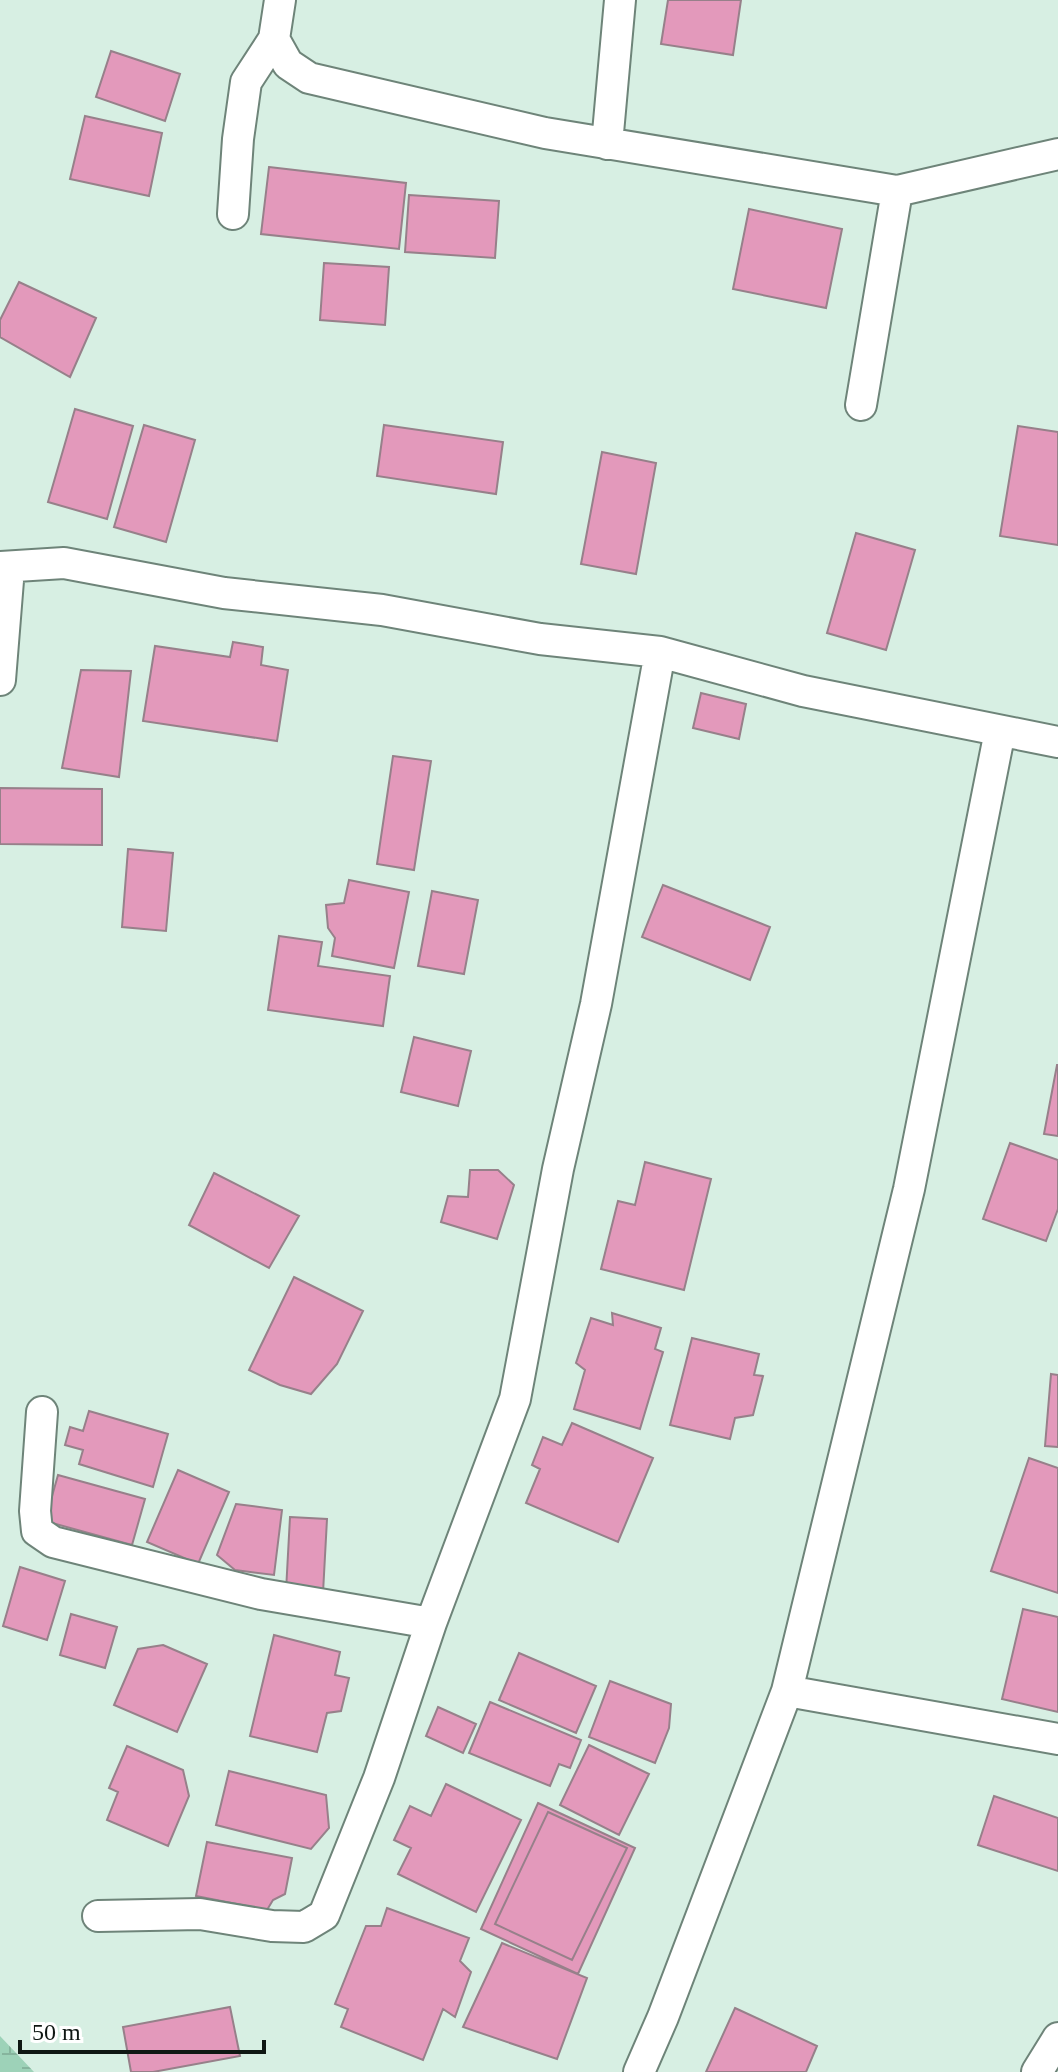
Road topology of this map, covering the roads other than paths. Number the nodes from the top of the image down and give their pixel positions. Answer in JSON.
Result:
{"nodes":[{"id":1,"x":280,"y":0,"type":"edge"},
{"id":2,"x":620,"y":0,"type":"edge"},
{"id":3,"x":274,"y":39,"type":"junction"},
{"id":4,"x":607,"y":144,"type":"junction"},
{"id":5,"x":1058,"y":154,"type":"edge"},
{"id":6,"x":897,"y":191,"type":"junction"},
{"id":7,"x":233,"y":214,"type":"dead end"},
{"id":8,"x":861,"y":405,"type":"dead end"},
{"id":9,"x":5,"y":567,"type":"edge"},
{"id":10,"x":660,"y":652,"type":"junction"},
{"id":11,"x":0,"y":680,"type":"edge"},
{"id":12,"x":1000,"y":731,"type":"junction"},
{"id":13,"x":1058,"y":742,"type":"edge"},
{"id":14,"x":42,"y":1412,"type":"dead end"},
{"id":15,"x":431,"y":1623,"type":"junction"},
{"id":16,"x":787,"y":1691,"type":"junction"},
{"id":17,"x":1058,"y":1739,"type":"edge"},
{"id":18,"x":98,"y":1916,"type":"dead end"},
{"id":19,"x":1058,"y":2038,"type":"edge"},
{"id":20,"x":639,"y":2072,"type":"edge"},
{"id":21,"x":1037,"y":2072,"type":"edge"}],
"edges":[{"from":1,"to":3,"type":"street"},
{"from":2,"to":4,"type":"street"},
{"from":3,"to":4,"type":"street"},
{"from":3,"to":7,"type":"street"},
{"from":4,"to":6,"type":"street"},
{"from":5,"to":6,"type":"street"},
{"from":6,"to":8,"type":"street"},
{"from":9,"to":10,"type":"street"},
{"from":9,"to":11,"type":"street"},
{"from":10,"to":12,"type":"street"},
{"from":10,"to":15,"type":"street"},
{"from":12,"to":13,"type":"street"},
{"from":12,"to":16,"type":"street"},
{"from":14,"to":15,"type":"street"},
{"from":15,"to":18,"type":"street"},
{"from":16,"to":17,"type":"street"},
{"from":16,"to":20,"type":"street"},
{"from":19,"to":21,"type":"street"}]}
